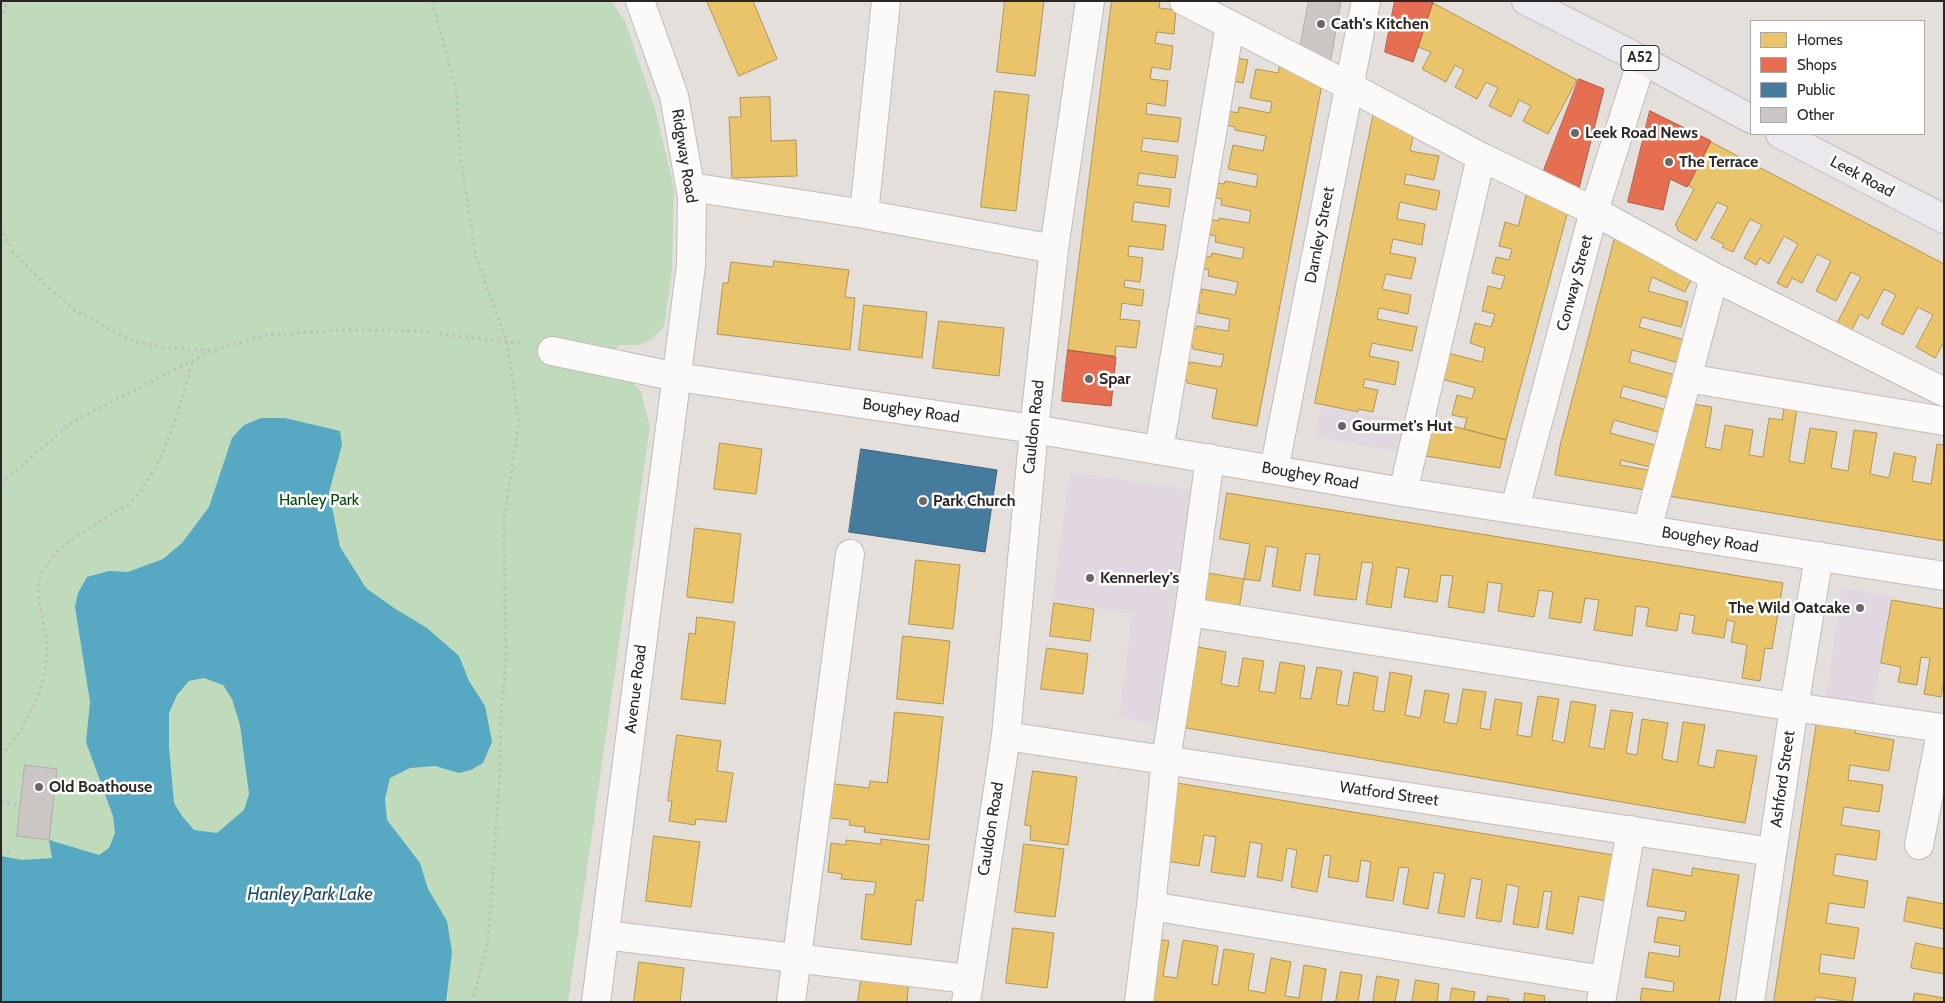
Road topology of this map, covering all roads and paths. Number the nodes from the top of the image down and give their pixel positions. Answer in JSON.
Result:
{"nodes":[{"id":1,"x":7,"y":1,"type":"edge"},
{"id":2,"x":432,"y":1,"type":"edge"},
{"id":3,"x":640,"y":1,"type":"edge"},
{"id":4,"x":886,"y":1,"type":"edge"},
{"id":5,"x":1090,"y":1,"type":"edge"},
{"id":6,"x":1184,"y":1,"type":"edge"},
{"id":7,"x":1366,"y":1,"type":"edge"},
{"id":8,"x":1526,"y":1,"type":"edge"},
{"id":9,"x":1,"y":19,"type":"edge"},
{"id":10,"x":1230,"y":25,"type":"junction"},
{"id":11,"x":1642,"y":60,"type":"junction"},
{"id":12,"x":1350,"y":86,"type":"junction"},
{"id":13,"x":1750,"y":118,"type":"edge"},
{"id":14,"x":1782,"y":135,"type":"edge"},
{"id":15,"x":1481,"y":157,"type":"junction"},
{"id":16,"x":691,"y":187,"type":"junction"},
{"id":17,"x":1594,"y":211,"type":"junction"},
{"id":18,"x":864,"y":214,"type":"junction"},
{"id":19,"x":1944,"y":220,"type":"edge"},
{"id":20,"x":1,"y":227,"type":"edge"},
{"id":21,"x":1054,"y":249,"type":"junction"},
{"id":22,"x":1714,"y":276,"type":"junction"},
{"id":23,"x":507,"y":341,"type":"junction"},
{"id":24,"x":213,"y":350,"type":"junction"},
{"id":25,"x":552,"y":351,"type":"dead end"},
{"id":26,"x":193,"y":359,"type":"junction"},
{"id":27,"x":676,"y":377,"type":"junction"},
{"id":28,"x":1686,"y":378,"type":"junction"},
{"id":29,"x":1944,"y":392,"type":"edge"},
{"id":30,"x":1944,"y":421,"type":"edge"},
{"id":31,"x":1034,"y":429,"type":"junction"},
{"id":32,"x":1159,"y":450,"type":"junction"},
{"id":33,"x":1210,"y":458,"type":"junction"},
{"id":34,"x":1274,"y":470,"type":"junction"},
{"id":35,"x":1,"y":483,"type":"edge"},
{"id":36,"x":1403,"y":492,"type":"junction"},
{"id":37,"x":1515,"y":508,"type":"junction"},
{"id":38,"x":1647,"y":530,"type":"junction"},
{"id":39,"x":850,"y":554,"type":"dead end"},
{"id":40,"x":1819,"y":556,"type":"junction"},
{"id":41,"x":1944,"y":576,"type":"edge"},
{"id":42,"x":1189,"y":612,"type":"junction"},
{"id":43,"x":1794,"y":707,"type":"junction"},
{"id":44,"x":1943,"y":728,"type":"edge"},
{"id":45,"x":1006,"y":736,"type":"junction"},
{"id":46,"x":1,"y":755,"type":"edge"},
{"id":47,"x":1166,"y":760,"type":"junction"},
{"id":48,"x":1,"y":801,"type":"edge"},
{"id":49,"x":20,"y":805,"type":"dead end"},
{"id":50,"x":1631,"y":830,"type":"junction"},
{"id":51,"x":1919,"y":846,"type":"dead end"},
{"id":52,"x":1,"y":850,"type":"edge"},
{"id":53,"x":11,"y":852,"type":"dead end"},
{"id":54,"x":1772,"y":852,"type":"junction"},
{"id":55,"x":1151,"y":906,"type":"junction"},
{"id":56,"x":605,"y":935,"type":"junction"},
{"id":57,"x":796,"y":957,"type":"junction"},
{"id":58,"x":967,"y":991,"type":"edge"},
{"id":59,"x":1602,"y":991,"type":"edge"},
{"id":60,"x":472,"y":1002,"type":"edge"},
{"id":61,"x":596,"y":1002,"type":"edge"},
{"id":62,"x":791,"y":1002,"type":"edge"},
{"id":63,"x":1139,"y":1002,"type":"edge"},
{"id":64,"x":1750,"y":1002,"type":"edge"}],
"edges":[{"from":1,"to":9,"type":"path"},
{"from":2,"to":23,"type":"path"},
{"from":3,"to":16,"type":"street","name":"Ridgway Road"},
{"from":4,"to":18,"type":"street"},
{"from":5,"to":21,"type":"street","name":"Cauldon Road"},
{"from":6,"to":10,"type":"street"},
{"from":7,"to":12,"type":"street","name":"Darnley Street"},
{"from":8,"to":11,"type":"highway","number":"A52"},
{"from":10,"to":12,"type":"street"},
{"from":10,"to":32,"type":"street"},
{"from":11,"to":13,"type":"highway","number":"A52"},
{"from":11,"to":17,"type":"street","name":"Conway Street"},
{"from":12,"to":15,"type":"street"},
{"from":12,"to":34,"type":"street","name":"Darnley Street"},
{"from":14,"to":19,"type":"highway","name":"Leek Road"},
{"from":15,"to":17,"type":"street"},
{"from":15,"to":36,"type":"street"},
{"from":16,"to":18,"type":"street"},
{"from":16,"to":27,"type":"street","name":"Ridgway Road"},
{"from":17,"to":22,"type":"street"},
{"from":17,"to":37,"type":"street","name":"Conway Street"},
{"from":18,"to":21,"type":"street"},
{"from":20,"to":24,"type":"path"},
{"from":21,"to":31,"type":"street","name":"Cauldon Road"},
{"from":22,"to":28,"type":"street"},
{"from":22,"to":29,"type":"street"},
{"from":23,"to":24,"type":"path"},
{"from":23,"to":60,"type":"path"},
{"from":24,"to":26,"type":"path"},
{"from":25,"to":27,"type":"street","name":"Boughey Road"},
{"from":26,"to":35,"type":"path"},
{"from":26,"to":46,"type":"path"},
{"from":27,"to":31,"type":"street","name":"Boughey Road"},
{"from":27,"to":56,"type":"street","name":"Avenue Road"},
{"from":28,"to":30,"type":"street"},
{"from":28,"to":38,"type":"street"},
{"from":31,"to":32,"type":"street","name":"Boughey Road"},
{"from":31,"to":45,"type":"street","name":"Cauldon Road"},
{"from":32,"to":33,"type":"street","name":"Boughey Road"},
{"from":33,"to":34,"type":"street","name":"Boughey Road"},
{"from":33,"to":42,"type":"street"},
{"from":34,"to":36,"type":"street","name":"Boughey Road"},
{"from":36,"to":37,"type":"street","name":"Boughey Road"},
{"from":37,"to":38,"type":"street","name":"Boughey Road"},
{"from":38,"to":40,"type":"street","name":"Boughey Road"},
{"from":39,"to":57,"type":"street"},
{"from":40,"to":41,"type":"street","name":"Boughey Road"},
{"from":40,"to":43,"type":"street","name":"Ashford Street"},
{"from":42,"to":43,"type":"street"},
{"from":42,"to":47,"type":"street"},
{"from":43,"to":44,"type":"street"},
{"from":43,"to":54,"type":"street","name":"Ashford Street"},
{"from":44,"to":51,"type":"street"},
{"from":45,"to":47,"type":"street","name":"Watford Street"},
{"from":45,"to":58,"type":"street","name":"Cauldon Road"},
{"from":47,"to":50,"type":"street","name":"Watford Street"},
{"from":47,"to":55,"type":"street"},
{"from":48,"to":49,"type":"path"},
{"from":50,"to":54,"type":"street","name":"Watford Street"},
{"from":50,"to":59,"type":"street"},
{"from":52,"to":53,"type":"path"},
{"from":54,"to":64,"type":"street","name":"Ashford Street"},
{"from":55,"to":59,"type":"street"},
{"from":55,"to":63,"type":"street"},
{"from":56,"to":57,"type":"street"},
{"from":56,"to":61,"type":"street","name":"Avenue Road"},
{"from":57,"to":58,"type":"street"},
{"from":57,"to":62,"type":"street"}]}
